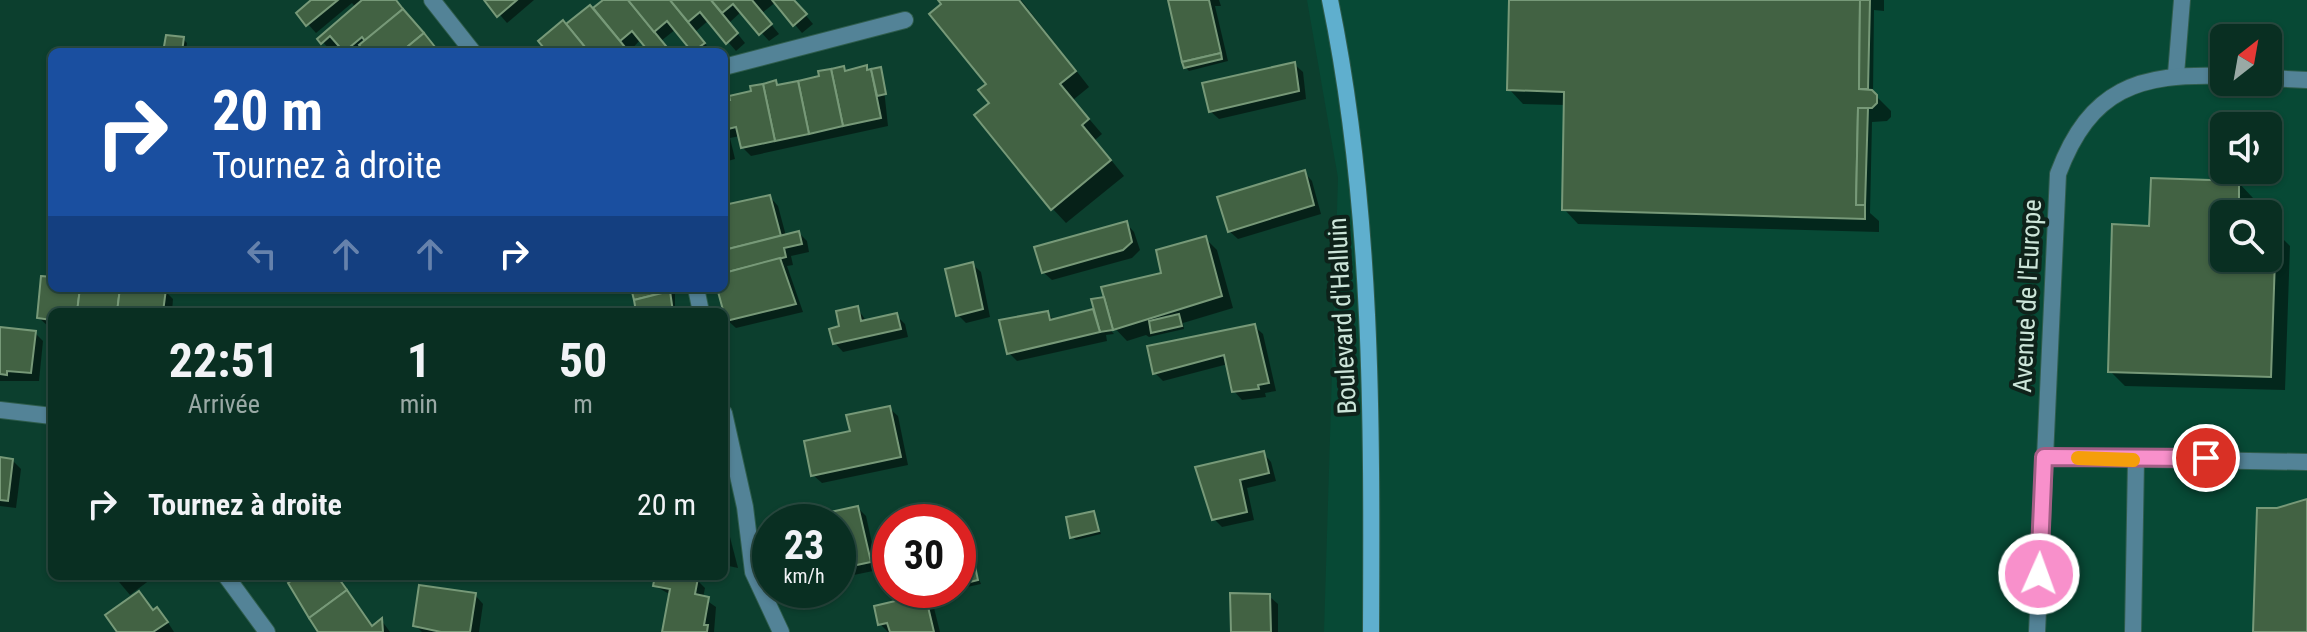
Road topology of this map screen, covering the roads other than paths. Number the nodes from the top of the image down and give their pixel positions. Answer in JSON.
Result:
{"nodes":[{"id":1,"x":432,"y":0,"type":"edge"},
{"id":2,"x":1330,"y":0,"type":"edge"},
{"id":3,"x":2182,"y":0,"type":"edge"},
{"id":4,"x":905,"y":20,"type":"dead end"},
{"id":5,"x":470,"y":48,"type":"edge"},
{"id":6,"x":728,"y":66,"type":"edge"},
{"id":7,"x":2176,"y":74,"type":"junction"},
{"id":8,"x":2210,"y":75,"type":"edge"},
{"id":9,"x":2282,"y":79,"type":"edge"},
{"id":10,"x":2307,"y":80,"type":"edge"},
{"id":11,"x":0,"y":410,"type":"edge"},
{"id":12,"x":48,"y":416,"type":"edge"},
{"id":13,"x":728,"y":431,"type":"edge"},
{"id":14,"x":2044,"y":457,"type":"junction"},
{"id":15,"x":2136,"y":460,"type":"junction"},
{"id":16,"x":2307,"y":462,"type":"edge"},
{"id":17,"x":229,"y":580,"type":"edge"},
{"id":18,"x":267,"y":632,"type":"edge"},
{"id":19,"x":781,"y":632,"type":"edge"},
{"id":20,"x":1371,"y":632,"type":"edge"},
{"id":21,"x":2037,"y":632,"type":"edge"},
{"id":22,"x":2133,"y":632,"type":"edge"}],
"edges":[{"from":1,"to":5,"type":"street"},
{"from":2,"to":20,"type":"main road","name":"Boulevard d'Halluin"},
{"from":3,"to":7,"type":"street"},
{"from":4,"to":6,"type":"street"},
{"from":7,"to":8,"type":"street","name":"Avenue de l'Europe"},
{"from":7,"to":14,"type":"street","name":"Avenue de l'Europe"},
{"from":9,"to":10,"type":"street"},
{"from":11,"to":12,"type":"street"},
{"from":13,"to":19,"type":"street"},
{"from":14,"to":15,"type":"street"},
{"from":14,"to":21,"type":"street","name":"Avenue de l'Europe"},
{"from":15,"to":16,"type":"street"},
{"from":15,"to":22,"type":"street"},
{"from":17,"to":18,"type":"street"}]}
